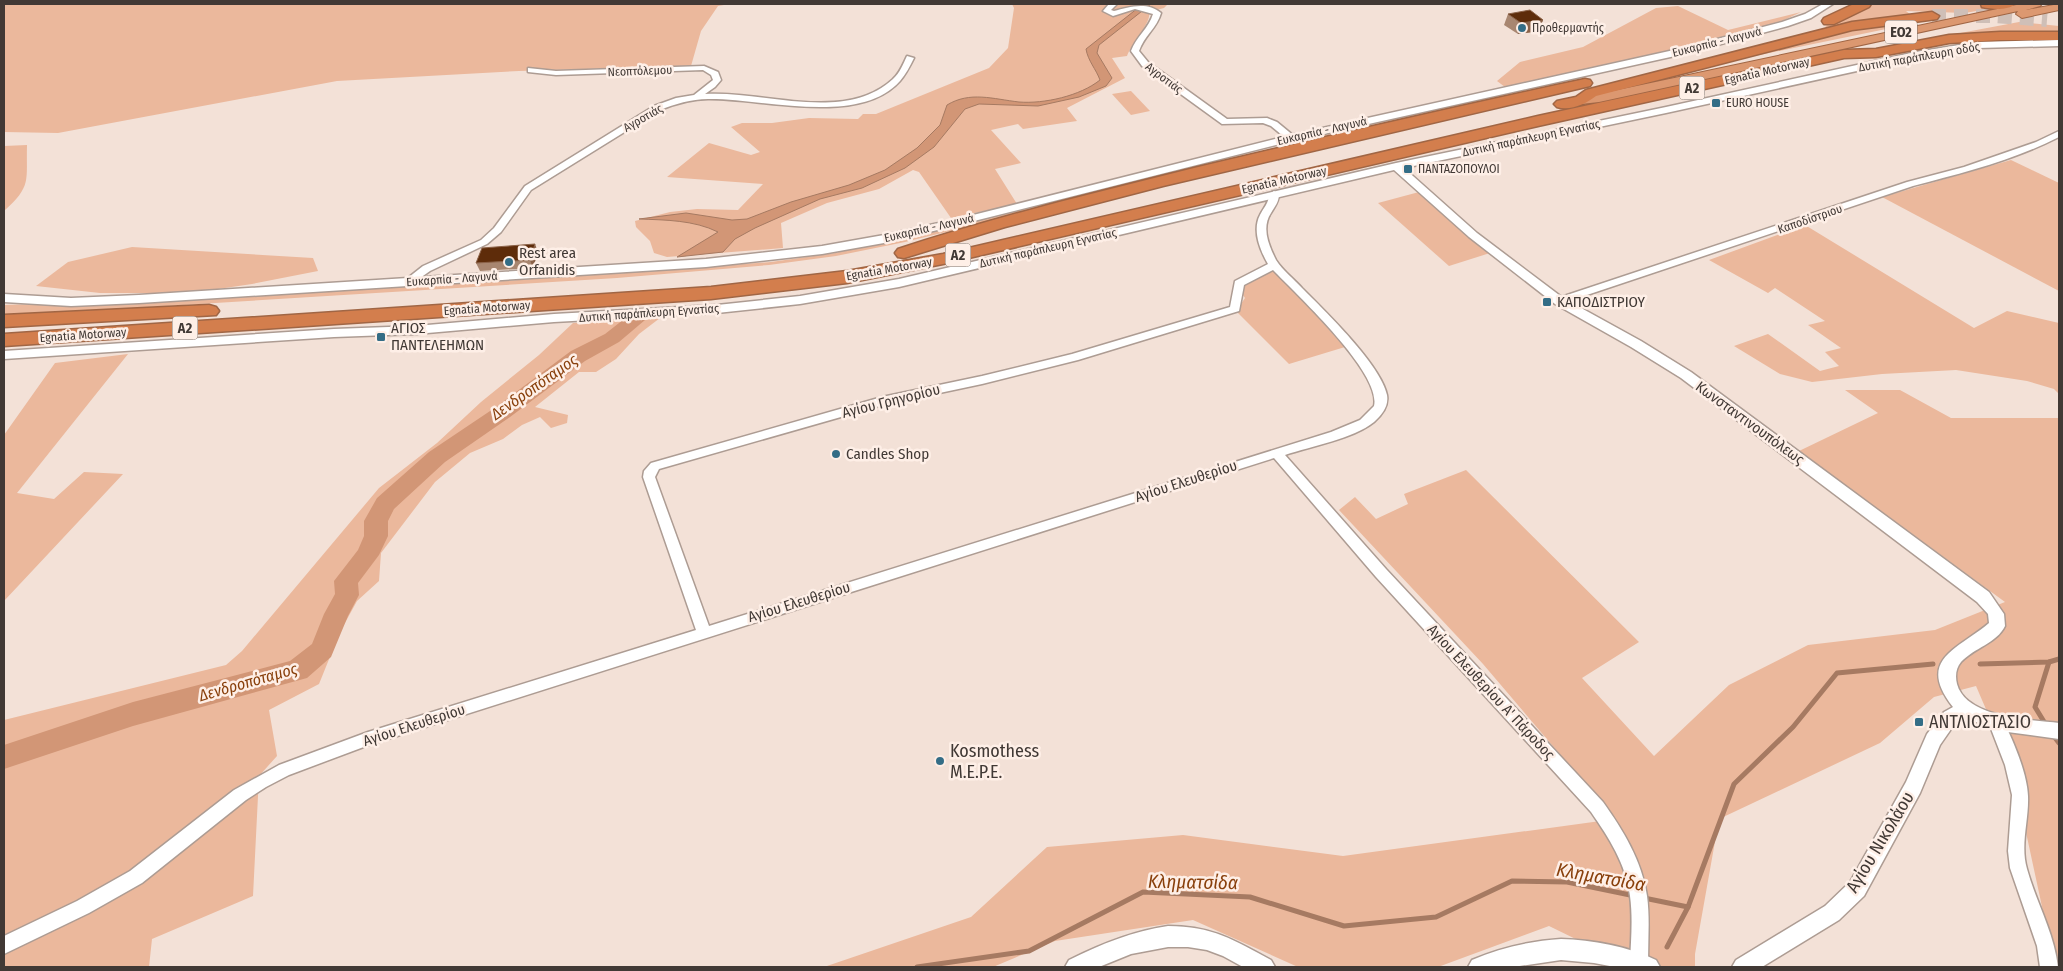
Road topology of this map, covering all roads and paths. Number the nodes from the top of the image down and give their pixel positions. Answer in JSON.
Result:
{"nodes":[{"id":1,"x":1113,"y":4,"type":"edge"},
{"id":2,"x":1830,"y":4,"type":"edge"},
{"id":3,"x":1864,"y":4,"type":"edge"},
{"id":4,"x":1987,"y":4,"type":"edge"},
{"id":5,"x":2008,"y":4,"type":"edge"},
{"id":6,"x":2036,"y":4,"type":"edge"},
{"id":7,"x":2059,"y":7,"type":"edge"},
{"id":8,"x":1932,"y":16,"type":"tunnel mouth"},
{"id":9,"x":2059,"y":36,"type":"edge"},
{"id":10,"x":2059,"y":43,"type":"edge"},
{"id":11,"x":1844,"y":54,"type":"junction"},
{"id":12,"x":910,"y":58,"type":"dead end"},
{"id":13,"x":531,"y":70,"type":"dead end"},
{"id":14,"x":1840,"y":71,"type":"joint"},
{"id":15,"x":697,"y":96,"type":"junction"},
{"id":16,"x":1581,"y":100,"type":"junction"},
{"id":17,"x":2059,"y":134,"type":"edge"},
{"id":18,"x":1291,"y":138,"type":"junction"},
{"id":19,"x":1396,"y":166,"type":"junction"},
{"id":20,"x":1274,"y":194,"type":"junction"},
{"id":21,"x":904,"y":253,"type":"junction"},
{"id":22,"x":1274,"y":265,"type":"junction"},
{"id":23,"x":409,"y":281,"type":"junction"},
{"id":24,"x":4,"y":298,"type":"edge"},
{"id":25,"x":1559,"y":301,"type":"junction"},
{"id":26,"x":4,"y":321,"type":"edge"},
{"id":27,"x":4,"y":340,"type":"edge"},
{"id":28,"x":4,"y":355,"type":"edge"},
{"id":29,"x":1276,"y":452,"type":"junction"},
{"id":30,"x":704,"y":632,"type":"junction"},
{"id":31,"x":1965,"y":710,"type":"junction"},
{"id":32,"x":1996,"y":721,"type":"junction"},
{"id":33,"x":2059,"y":731,"type":"edge"},
{"id":34,"x":4,"y":945,"type":"edge"},
{"id":35,"x":1644,"y":965,"type":"edge"},
{"id":36,"x":1076,"y":967,"type":"edge"},
{"id":37,"x":1264,"y":967,"type":"edge"},
{"id":38,"x":1479,"y":967,"type":"edge"},
{"id":39,"x":1743,"y":967,"type":"edge"},
{"id":40,"x":2048,"y":967,"type":"edge"}],
"edges":[{"from":1,"to":18,"type":"street","name":"Αγροτιάς"},
{"from":2,"to":18,"type":"street","name":"Ευκαρπία - Λαγυνά"},
{"from":3,"to":21,"type":"highway"},
{"from":4,"to":5,"type":"highway"},
{"from":6,"to":16,"type":"highway","number":"ΕΟ2"},
{"from":7,"to":11,"type":"highway","number":"ΕΟ2"},
{"from":8,"to":16,"type":"highway","number":"Α2"},
{"from":9,"to":11,"type":"highway","number":"Α2"},
{"from":10,"to":14,"type":"street","name":"Δυτική παράπλευρη οδός"},
{"from":11,"to":27,"type":"highway","name":"Egnatia Motorway","number":"Α2"},
{"from":12,"to":15,"type":"street","name":"Αγροτιάς"},
{"from":13,"to":15,"type":"street","name":"Νεοπτόλεμου"},
{"from":14,"to":19,"type":"street","name":"Δυτική παράπλευρη Εγνατίας"},
{"from":15,"to":23,"type":"street","name":"Αγροτιάς"},
{"from":16,"to":21,"type":"highway","name":"Egnatia Motorway","number":"Α2"},
{"from":17,"to":25,"type":"street","name":"Καποδίστριου"},
{"from":18,"to":23,"type":"street","name":"Ευκαρπία - Λαγυνά"},
{"from":19,"to":20,"type":"street","name":"Δυτική παράπλευρη Εγνατίας"},
{"from":19,"to":25,"type":"street","name":"Κωνσταντινουπόλεως"},
{"from":20,"to":22,"type":"street","name":"Αγίου Ελευθερίου"},
{"from":20,"to":28,"type":"street","name":"Δυτική παράπλευρη Εγνατίας"},
{"from":21,"to":26,"type":"highway","name":"Egnatia Motorway","number":"Α2"},
{"from":22,"to":29,"type":"street","name":"Αγίου Ελευθερίου"},
{"from":22,"to":30,"type":"street","name":"Αγίου Γρηγορίου"},
{"from":23,"to":24,"type":"street","name":"Ευκαρπία - Λαγυνά"},
{"from":25,"to":31,"type":"street","name":"Κωνσταντινουπόλεως"},
{"from":29,"to":30,"type":"street","name":"Αγίου Ελευθερίου"},
{"from":29,"to":35,"type":"street","name":"Αγίου Ελευθερίου Α' Πάροδος"},
{"from":30,"to":34,"type":"street","name":"Αγίου Ελευθερίου"},
{"from":31,"to":32,"type":"street"},
{"from":31,"to":39,"type":"street","name":"Αγίου Νικολάου"},
{"from":32,"to":33,"type":"street"},
{"from":32,"to":40,"type":"street"},
{"from":35,"to":38,"type":"street"},
{"from":36,"to":37,"type":"street"}]}
